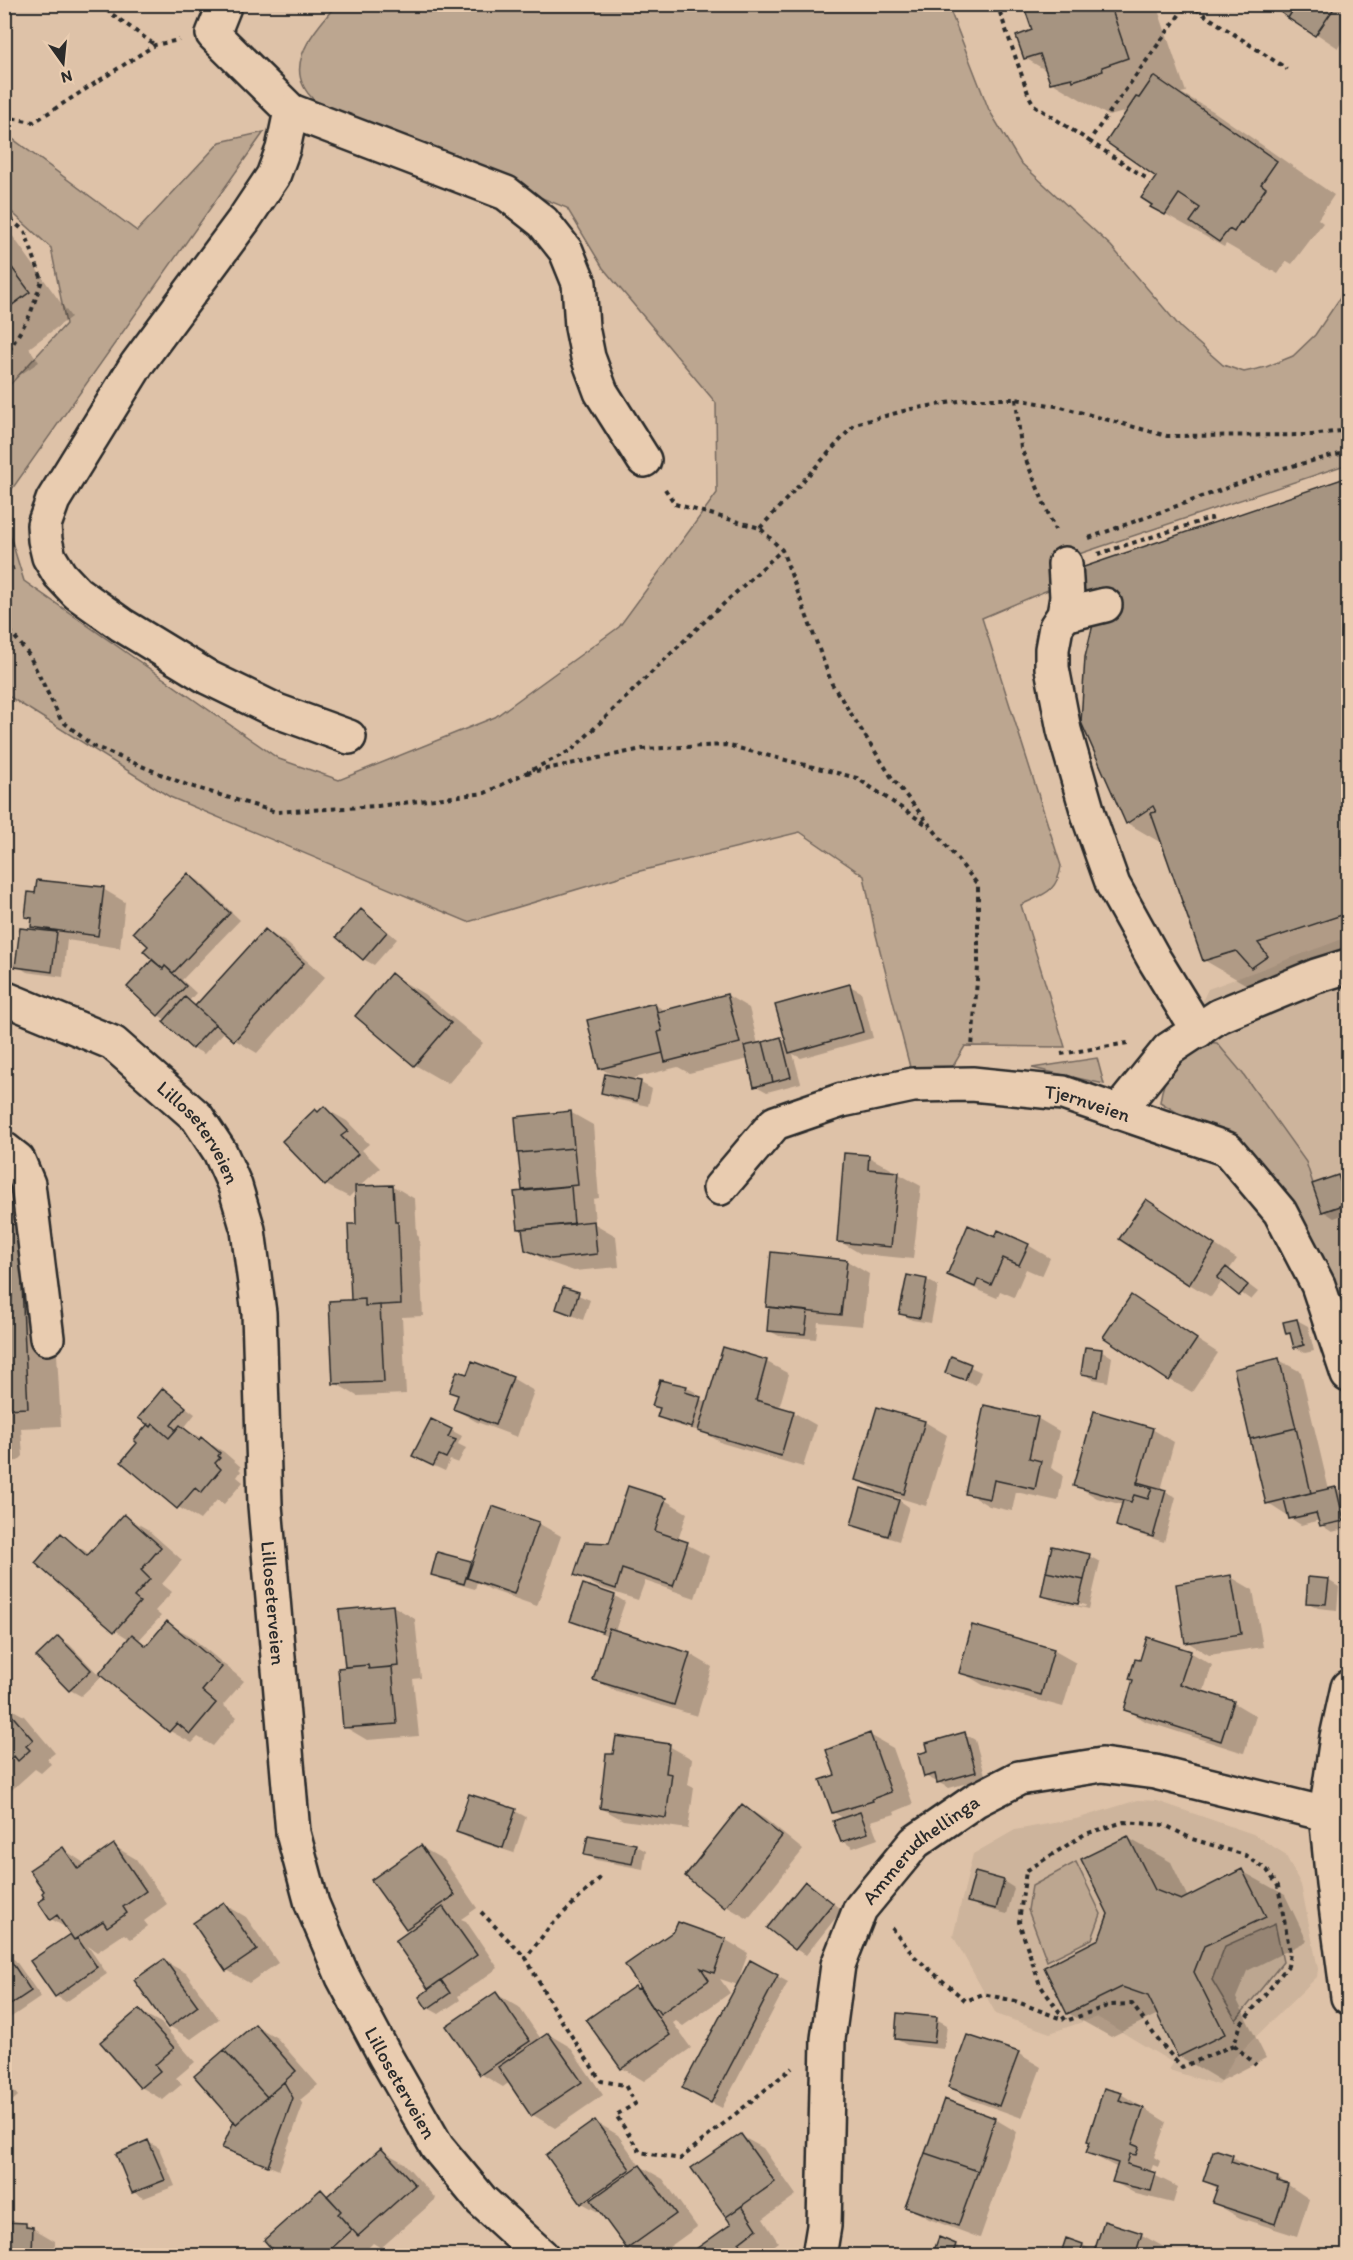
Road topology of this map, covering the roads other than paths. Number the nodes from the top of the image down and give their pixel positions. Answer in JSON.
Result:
{"nodes":[{"id":1,"x":225,"y":4,"type":"edge"},
{"id":2,"x":291,"y":111,"type":"junction"},
{"id":3,"x":644,"y":460,"type":"road end"},
{"id":4,"x":1062,"y":556,"type":"road end"},
{"id":5,"x":1105,"y":604,"type":"dead end"},
{"id":6,"x":1064,"y":615,"type":"junction"},
{"id":7,"x":349,"y":736,"type":"dead end"},
{"id":8,"x":1348,"y":966,"type":"edge"},
{"id":9,"x":4,"y":998,"type":"edge"},
{"id":10,"x":1198,"y":1030,"type":"junction"},
{"id":11,"x":1118,"y":1112,"type":"junction"},
{"id":12,"x":4,"y":1149,"type":"edge"},
{"id":13,"x":720,"y":1188,"type":"dead end"},
{"id":14,"x":17,"y":1204,"type":"edge"},
{"id":15,"x":47,"y":1338,"type":"dead end"},
{"id":16,"x":1346,"y":1360,"type":"edge"},
{"id":17,"x":1348,"y":1688,"type":"edge"},
{"id":18,"x":1326,"y":1814,"type":"junction"},
{"id":19,"x":1348,"y":1997,"type":"edge"},
{"id":20,"x":542,"y":2256,"type":"edge"},
{"id":21,"x":819,"y":2256,"type":"edge"}],
"edges":[{"from":1,"to":2,"type":"street"},
{"from":2,"to":3,"type":"street"},
{"from":2,"to":7,"type":"street"},
{"from":4,"to":6,"type":"street"},
{"from":5,"to":6,"type":"street"},
{"from":6,"to":10,"type":"street"},
{"from":8,"to":10,"type":"street"},
{"from":9,"to":20,"type":"street","name":"Lilloseterveien"},
{"from":10,"to":11,"type":"street"},
{"from":11,"to":13,"type":"street","name":"Tjernveien"},
{"from":11,"to":16,"type":"street","name":"Tjernveien"},
{"from":12,"to":14,"type":"street"},
{"from":14,"to":15,"type":"street"},
{"from":17,"to":18,"type":"street"},
{"from":18,"to":19,"type":"street"},
{"from":18,"to":21,"type":"street","name":"Ammerudhellinga"}]}
